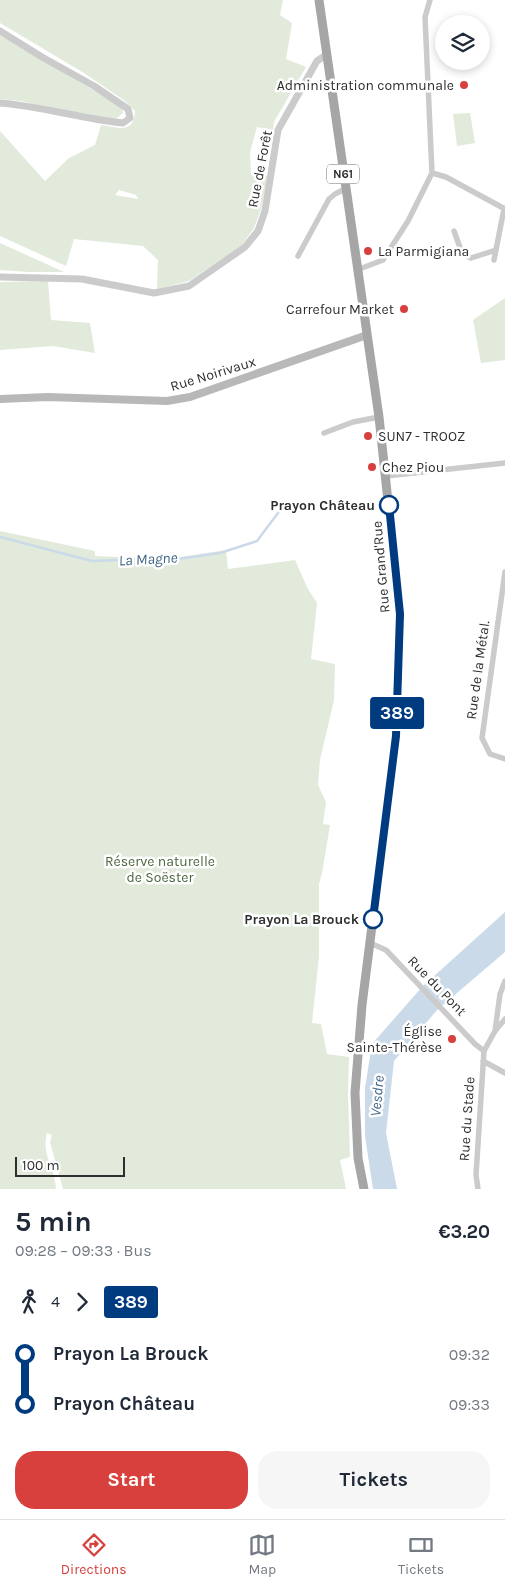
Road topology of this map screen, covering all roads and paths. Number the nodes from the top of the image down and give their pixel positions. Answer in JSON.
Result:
{"nodes":[{"id":1,"x":319,"y":0,"type":"edge"},
{"id":2,"x":430,"y":0,"type":"edge"},
{"id":3,"x":0,"y":31,"type":"edge"},
{"id":4,"x":326,"y":55,"type":"junction"},
{"id":5,"x":0,"y":103,"type":"edge"},
{"id":6,"x":432,"y":173,"type":"junction"},
{"id":7,"x":345,"y":189,"type":"junction"},
{"id":8,"x":504,"y":209,"type":"edge"},
{"id":9,"x":454,"y":231,"type":"dead end"},
{"id":10,"x":496,"y":250,"type":"junction"},
{"id":11,"x":298,"y":256,"type":"dead end"},
{"id":12,"x":494,"y":260,"type":"dead end"},
{"id":13,"x":357,"y":270,"type":"junction"},
{"id":14,"x":0,"y":277,"type":"edge"},
{"id":15,"x":367,"y":334,"type":"junction"},
{"id":16,"x":0,"y":399,"type":"edge"},
{"id":17,"x":379,"y":417,"type":"junction"},
{"id":18,"x":324,"y":432,"type":"dead end"},
{"id":19,"x":505,"y":462,"type":"edge"},
{"id":20,"x":386,"y":476,"type":"junction"},
{"id":21,"x":505,"y":572,"type":"edge"},
{"id":22,"x":505,"y":758,"type":"edge"},
{"id":23,"x":370,"y":943,"type":"junction"},
{"id":24,"x":505,"y":981,"type":"edge"},
{"id":25,"x":505,"y":1019,"type":"edge"},
{"id":26,"x":495,"y":1031,"type":"junction"},
{"id":27,"x":484,"y":1051,"type":"junction"},
{"id":28,"x":483,"y":1061,"type":"junction"},
{"id":29,"x":505,"y":1073,"type":"edge"},
{"id":30,"x":364,"y":1189,"type":"edge"},
{"id":31,"x":478,"y":1189,"type":"edge"}],
"edges":[{"from":1,"to":4,"type":"main road","name":"Rue Grand'Rue","number":"N61"},
{"from":2,"to":6,"type":"street"},
{"from":3,"to":5,"type":"street"},
{"from":4,"to":7,"type":"main road","name":"Rue Grand'Rue","number":"N61"},
{"from":4,"to":14,"type":"street","name":"Rue de Forêt"},
{"from":6,"to":8,"type":"street"},
{"from":6,"to":13,"type":"street"},
{"from":7,"to":11,"type":"street"},
{"from":7,"to":13,"type":"main road","name":"Rue Grand'Rue","number":"N61"},
{"from":8,"to":10,"type":"street"},
{"from":9,"to":10,"type":"street"},
{"from":10,"to":12,"type":"street"},
{"from":13,"to":15,"type":"main road","name":"Rue Grand'Rue","number":"N61"},
{"from":15,"to":16,"type":"main road","name":"Rue Noirivaux"},
{"from":15,"to":17,"type":"main road","name":"Rue Grand'Rue","number":"N61"},
{"from":17,"to":18,"type":"street"},
{"from":17,"to":20,"type":"main road","name":"Rue Grand'Rue","number":"N61"},
{"from":19,"to":20,"type":"street"},
{"from":20,"to":23,"type":"main road","name":"Rue Grand'Rue","number":"N61"},
{"from":21,"to":22,"type":"street","name":"Rue de la Métal."},
{"from":23,"to":27,"type":"street","name":"Rue du Pont"},
{"from":23,"to":30,"type":"main road","name":"Rue Grand'Rue","number":"N61"},
{"from":24,"to":26,"type":"street"},
{"from":25,"to":26,"type":"street"},
{"from":26,"to":27,"type":"street"},
{"from":27,"to":28,"type":"street","name":"Rue du Stade"},
{"from":28,"to":29,"type":"street"},
{"from":28,"to":31,"type":"street","name":"Rue du Stade"}]}
